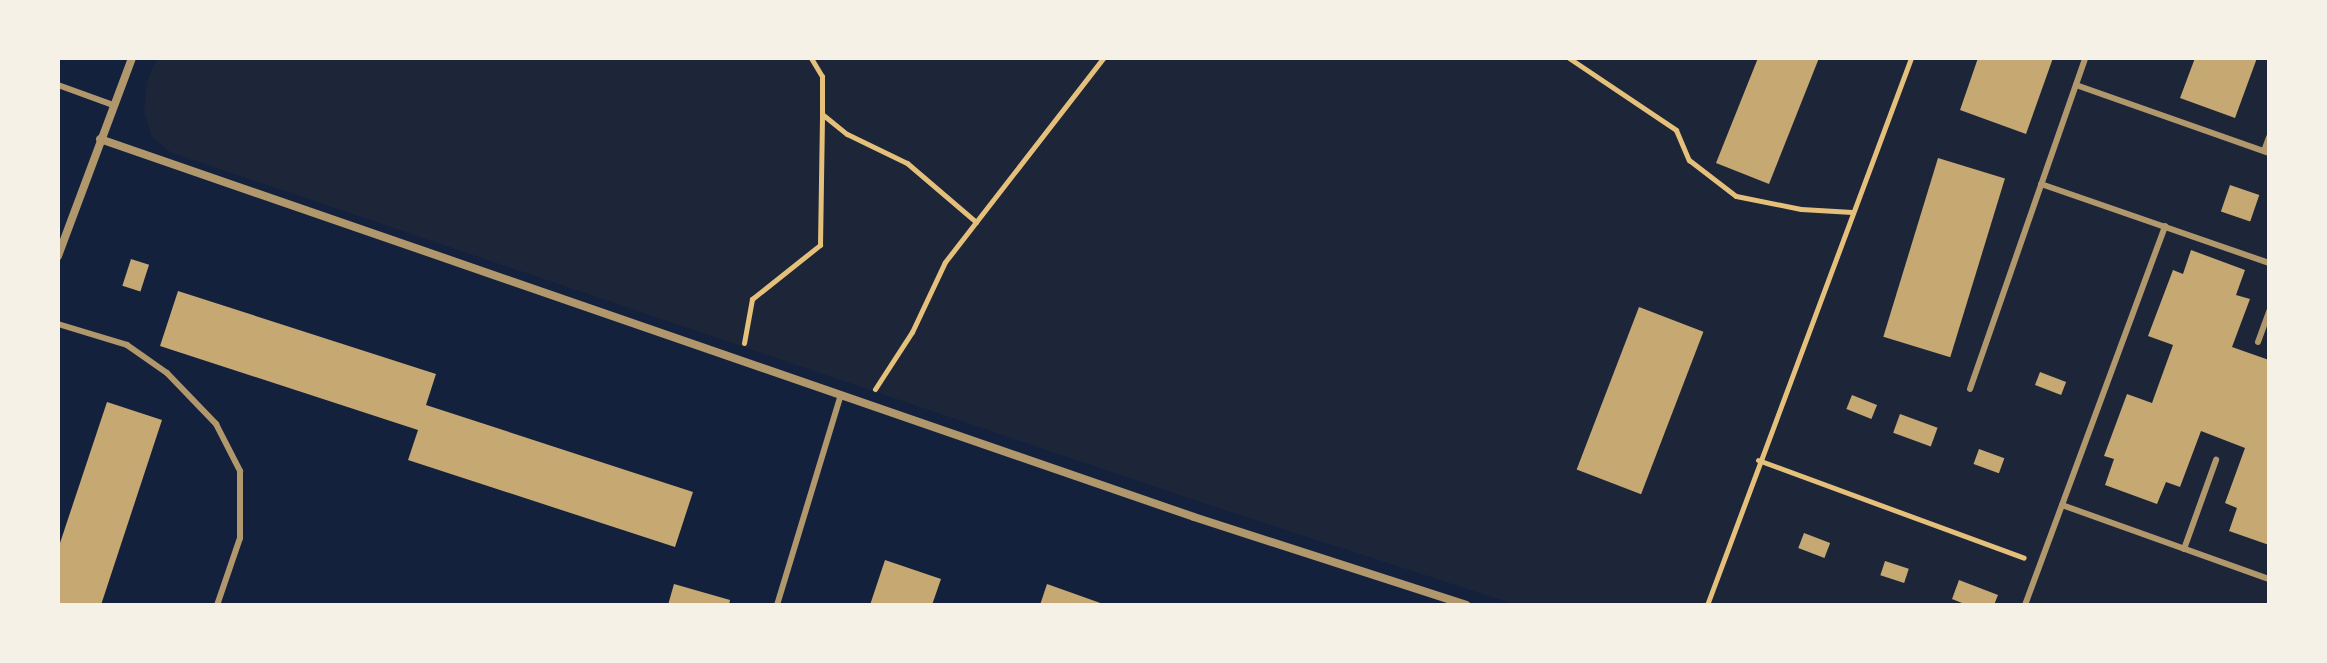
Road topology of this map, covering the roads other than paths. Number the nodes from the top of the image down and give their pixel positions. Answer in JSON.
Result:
{"nodes":[{"id":1,"x":132,"y":58,"type":"edge"},
{"id":2,"x":2085,"y":58,"type":"edge"},
{"id":3,"x":58,"y":85,"type":"edge"},
{"id":4,"x":2076,"y":85,"type":"junction"},
{"id":5,"x":113,"y":105,"type":"junction"},
{"id":6,"x":2269,"y":137,"type":"edge"},
{"id":7,"x":100,"y":139,"type":"junction"},
{"id":8,"x":2266,"y":152,"type":"edge"},
{"id":9,"x":2041,"y":184,"type":"junction"},
{"id":10,"x":2165,"y":226,"type":"junction"},
{"id":11,"x":58,"y":256,"type":"edge"},
{"id":12,"x":2269,"y":263,"type":"edge"},
{"id":13,"x":2269,"y":311,"type":"edge"},
{"id":14,"x":58,"y":324,"type":"edge"},
{"id":15,"x":2258,"y":342,"type":"dead end"},
{"id":16,"x":1970,"y":389,"type":"dead end"},
{"id":17,"x":841,"y":395,"type":"junction"},
{"id":18,"x":2216,"y":460,"type":"dead end"},
{"id":19,"x":2062,"y":505,"type":"junction"},
{"id":20,"x":2184,"y":549,"type":"junction"},
{"id":21,"x":2269,"y":579,"type":"edge"},
{"id":22,"x":217,"y":605,"type":"edge"},
{"id":23,"x":777,"y":605,"type":"edge"},
{"id":24,"x":1466,"y":605,"type":"edge"},
{"id":25,"x":2025,"y":605,"type":"edge"}],
"edges":[{"from":1,"to":5,"type":"street"},
{"from":2,"to":4,"type":"lane"},
{"from":3,"to":5,"type":"lane"},
{"from":4,"to":8,"type":"lane"},
{"from":4,"to":9,"type":"lane"},
{"from":5,"to":7,"type":"street"},
{"from":6,"to":8,"type":"lane"},
{"from":7,"to":11,"type":"street"},
{"from":7,"to":17,"type":"street"},
{"from":9,"to":10,"type":"lane"},
{"from":9,"to":16,"type":"lane"},
{"from":10,"to":12,"type":"lane"},
{"from":10,"to":19,"type":"lane"},
{"from":13,"to":15,"type":"lane"},
{"from":14,"to":22,"type":"lane"},
{"from":17,"to":23,"type":"lane"},
{"from":17,"to":24,"type":"street"},
{"from":18,"to":20,"type":"lane"},
{"from":19,"to":20,"type":"lane"},
{"from":19,"to":25,"type":"lane"},
{"from":20,"to":21,"type":"lane"}]}
